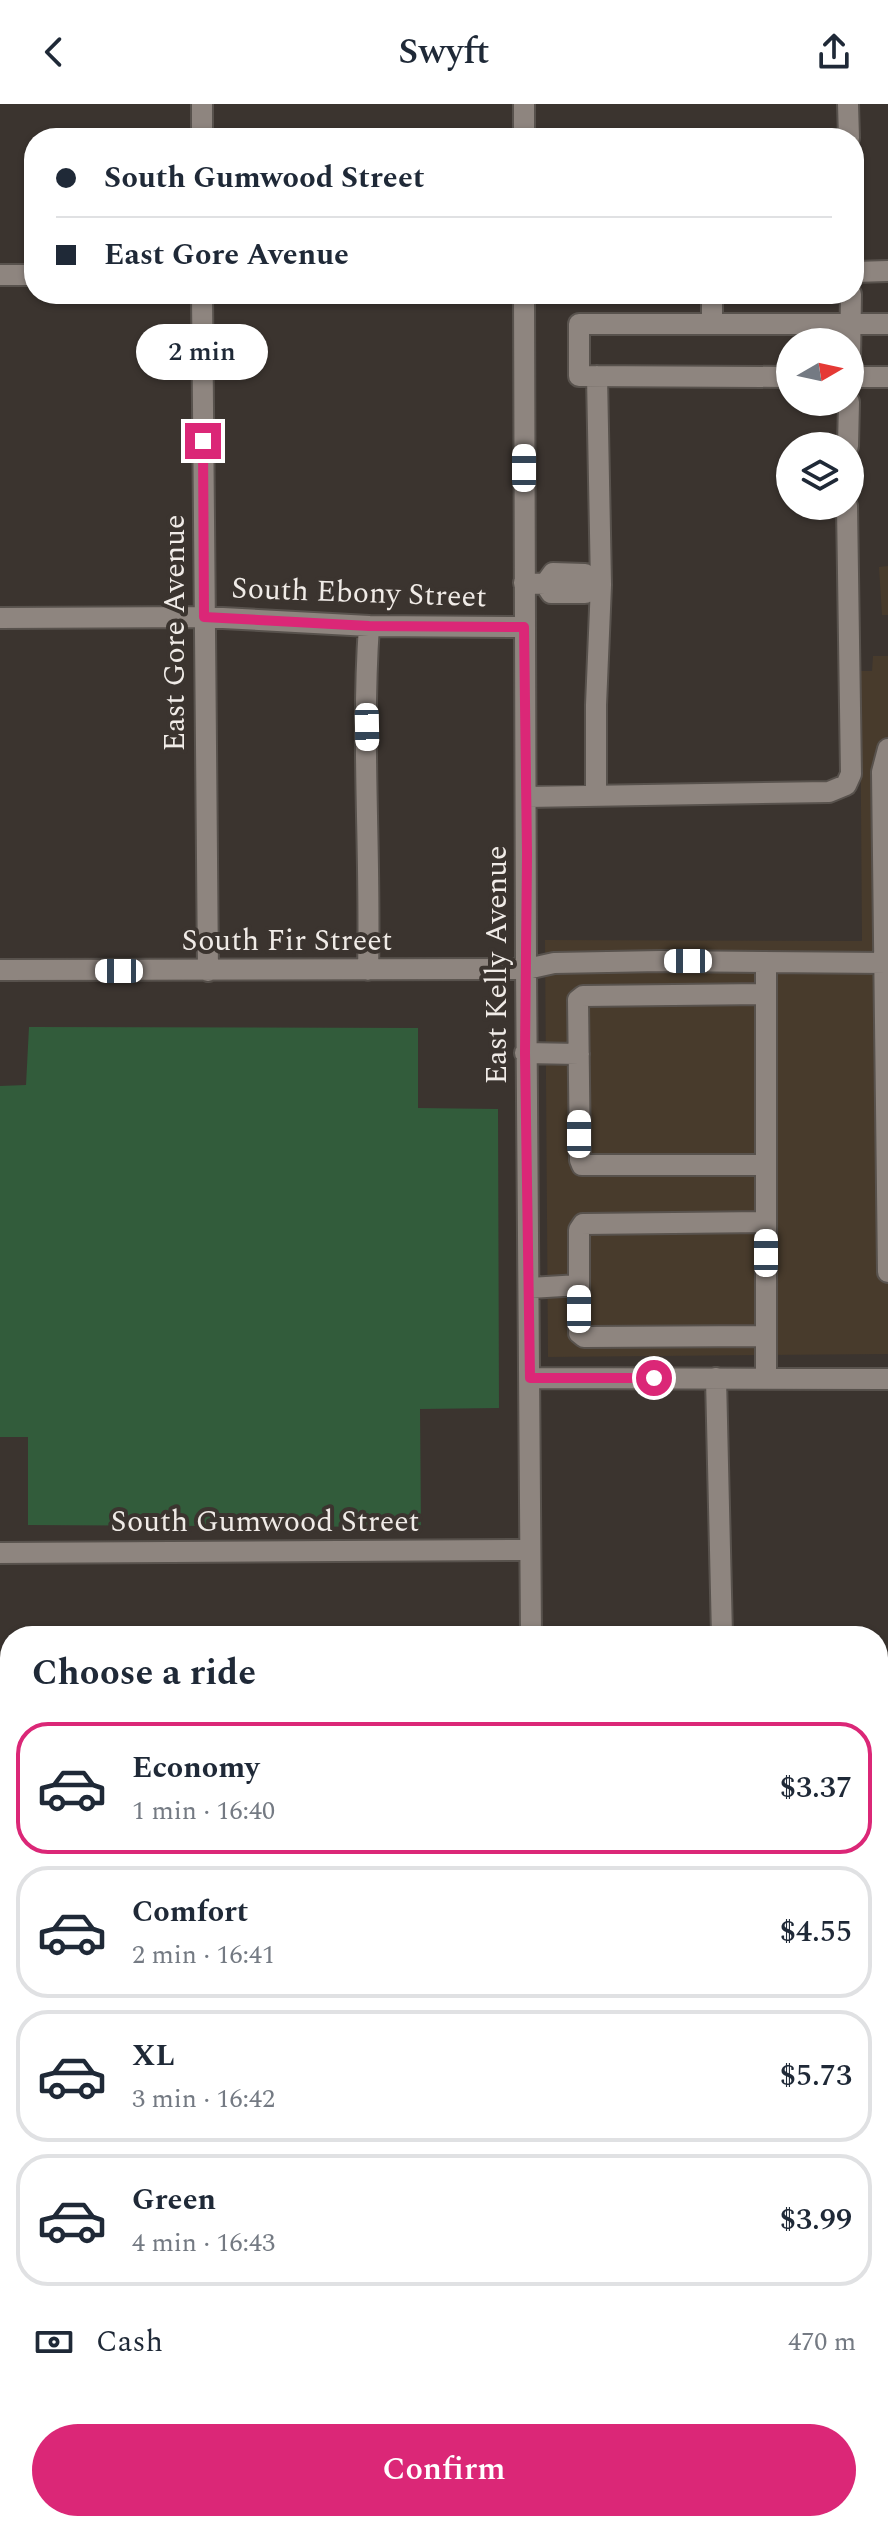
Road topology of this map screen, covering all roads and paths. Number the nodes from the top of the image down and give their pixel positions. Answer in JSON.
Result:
{"nodes":[{"id":1,"x":202,"y":104,"type":"edge"},
{"id":2,"x":524,"y":104,"type":"edge"},
{"id":3,"x":848,"y":104,"type":"edge"},
{"id":4,"x":202,"y":128,"type":"edge"},
{"id":5,"x":524,"y":128,"type":"edge"},
{"id":6,"x":849,"y":128,"type":"edge"},
{"id":7,"x":888,"y":271,"type":"edge"},
{"id":8,"x":864,"y":272,"type":"edge"},
{"id":9,"x":0,"y":275,"type":"edge"},
{"id":10,"x":24,"y":275,"type":"edge"},
{"id":11,"x":202,"y":304,"type":"edge"},
{"id":12,"x":524,"y":304,"type":"edge"},
{"id":13,"x":712,"y":304,"type":"edge"},
{"id":14,"x":851,"y":304,"type":"edge"},
{"id":15,"x":712,"y":324,"type":"junction"},
{"id":16,"x":851,"y":324,"type":"junction"},
{"id":17,"x":888,"y":324,"type":"edge"},
{"id":18,"x":851,"y":328,"type":"edge"},
{"id":19,"x":597,"y":376,"type":"junction"},
{"id":20,"x":776,"y":377,"type":"edge"},
{"id":21,"x":864,"y":377,"type":"edge"},
{"id":22,"x":888,"y":377,"type":"edge"},
{"id":23,"x":847,"y":520,"type":"edge"},
{"id":24,"x":535,"y":584,"type":"junction"},
{"id":25,"x":598,"y":584,"type":"junction"},
{"id":26,"x":204,"y":617,"type":"junction"},
{"id":27,"x":0,"y":618,"type":"edge"},
{"id":28,"x":369,"y":626,"type":"junction"},
{"id":29,"x":524,"y":627,"type":"junction"},
{"id":30,"x":888,"y":749,"type":"edge"},
{"id":31,"x":596,"y":795,"type":"junction"},
{"id":32,"x":526,"y":797,"type":"junction"},
{"id":33,"x":766,"y":962,"type":"junction"},
{"id":34,"x":887,"y":964,"type":"edge"},
{"id":35,"x":527,"y":969,"type":"junction"},
{"id":36,"x":0,"y":970,"type":"edge"},
{"id":37,"x":368,"y":970,"type":"junction"},
{"id":38,"x":208,"y":971,"type":"junction"},
{"id":39,"x":766,"y":994,"type":"junction"},
{"id":40,"x":525,"y":1053,"type":"junction"},
{"id":41,"x":579,"y":1054,"type":"junction"},
{"id":42,"x":766,"y":1165,"type":"junction"},
{"id":43,"x":766,"y":1222,"type":"junction"},
{"id":44,"x":888,"y":1272,"type":"edge"},
{"id":45,"x":579,"y":1285,"type":"junction"},
{"id":46,"x":530,"y":1288,"type":"junction"},
{"id":47,"x":766,"y":1336,"type":"junction"},
{"id":48,"x":530,"y":1378,"type":"junction"},
{"id":49,"x":716,"y":1378,"type":"junction"},
{"id":50,"x":766,"y":1378,"type":"junction"},
{"id":51,"x":888,"y":1379,"type":"edge"},
{"id":52,"x":530,"y":1550,"type":"junction"},
{"id":53,"x":0,"y":1553,"type":"edge"},
{"id":54,"x":531,"y":1626,"type":"edge"},
{"id":55,"x":722,"y":1626,"type":"edge"}],
"edges":[{"from":1,"to":4,"type":"street"},
{"from":2,"to":5,"type":"street"},
{"from":3,"to":6,"type":"street"},
{"from":7,"to":8,"type":"street"},
{"from":9,"to":10,"type":"street"},
{"from":11,"to":26,"type":"street","name":"East Gore Avenue"},
{"from":12,"to":24,"type":"street","name":"East Kelly Avenue"},
{"from":13,"to":15,"type":"street"},
{"from":14,"to":16,"type":"street"},
{"from":15,"to":16,"type":"street"},
{"from":15,"to":19,"type":"street"},
{"from":16,"to":17,"type":"street"},
{"from":16,"to":18,"type":"street"},
{"from":19,"to":20,"type":"street"},
{"from":19,"to":25,"type":"street"},
{"from":21,"to":22,"type":"street"},
{"from":23,"to":31,"type":"street"},
{"from":24,"to":25,"type":"street"},
{"from":24,"to":29,"type":"street","name":"East Kelly Avenue"},
{"from":25,"to":31,"type":"street"},
{"from":26,"to":27,"type":"street","name":"South Ebony Street"},
{"from":26,"to":28,"type":"street","name":"South Ebony Street"},
{"from":26,"to":38,"type":"street","name":"East Gore Avenue"},
{"from":28,"to":29,"type":"street","name":"South Ebony Street"},
{"from":28,"to":37,"type":"street"},
{"from":29,"to":32,"type":"street","name":"East Kelly Avenue"},
{"from":30,"to":34,"type":"street"},
{"from":31,"to":32,"type":"street"},
{"from":32,"to":35,"type":"street","name":"East Kelly Avenue"},
{"from":33,"to":34,"type":"street","name":"South Fir Street"},
{"from":33,"to":35,"type":"street","name":"South Fir Street"},
{"from":33,"to":39,"type":"street"},
{"from":34,"to":44,"type":"street"},
{"from":35,"to":37,"type":"street","name":"South Fir Street"},
{"from":35,"to":40,"type":"street","name":"East Kelly Avenue"},
{"from":36,"to":38,"type":"street","name":"South Fir Street"},
{"from":37,"to":38,"type":"street","name":"South Fir Street"},
{"from":39,"to":41,"type":"street"},
{"from":39,"to":42,"type":"street"},
{"from":40,"to":41,"type":"street"},
{"from":40,"to":46,"type":"street","name":"East Kelly Avenue"},
{"from":41,"to":42,"type":"street"},
{"from":42,"to":43,"type":"street"},
{"from":43,"to":45,"type":"street"},
{"from":43,"to":47,"type":"street"},
{"from":45,"to":46,"type":"street"},
{"from":45,"to":47,"type":"street"},
{"from":46,"to":48,"type":"street","name":"East Kelly Avenue"},
{"from":47,"to":50,"type":"street"},
{"from":48,"to":49,"type":"street"},
{"from":48,"to":52,"type":"street","name":"East Kelly Avenue"},
{"from":49,"to":50,"type":"street"},
{"from":49,"to":55,"type":"street"},
{"from":50,"to":51,"type":"street"},
{"from":52,"to":53,"type":"street","name":"South Gumwood Street"},
{"from":52,"to":54,"type":"street","name":"East Kelly Avenue"}]}
